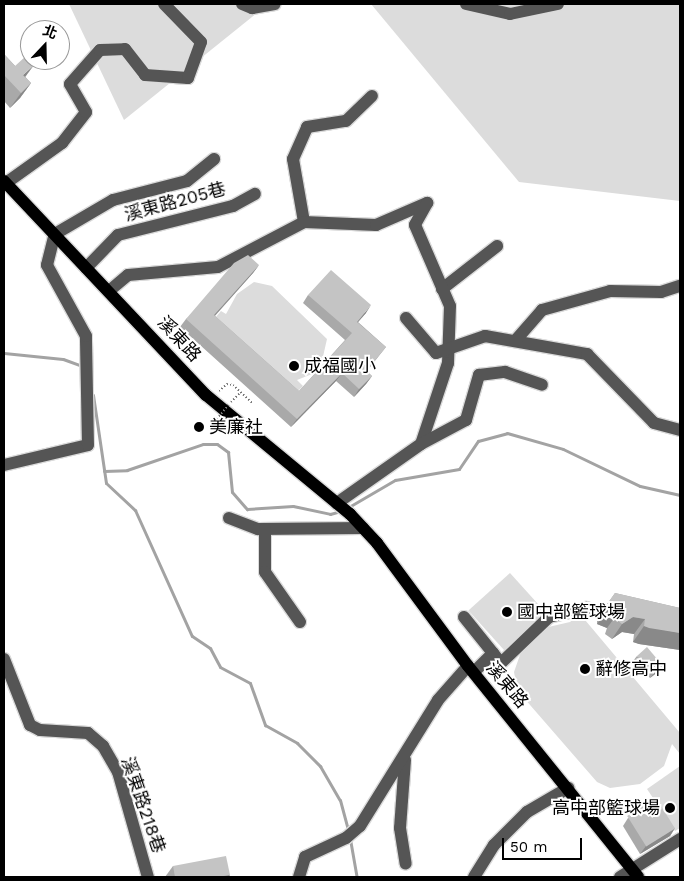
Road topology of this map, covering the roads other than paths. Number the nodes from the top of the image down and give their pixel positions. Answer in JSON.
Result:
{"nodes":[{"id":1,"x":164,"y":4,"type":"edge"},
{"id":2,"x":242,"y":4,"type":"edge"},
{"id":3,"x":275,"y":4,"type":"edge"},
{"id":4,"x":466,"y":4,"type":"edge"},
{"id":5,"x":558,"y":4,"type":"edge"},
{"id":6,"x":372,"y":96,"type":"dead end"},
{"id":7,"x":214,"y":159,"type":"dead end"},
{"id":8,"x":5,"y":182,"type":"edge"},
{"id":9,"x":255,"y":194,"type":"dead end"},
{"id":10,"x":304,"y":222,"type":"junction"},
{"id":11,"x":55,"y":234,"type":"junction"},
{"id":12,"x":496,"y":246,"type":"dead end"},
{"id":13,"x":86,"y":268,"type":"junction"},
{"id":14,"x":680,"y":286,"type":"edge"},
{"id":15,"x":442,"y":288,"type":"junction"},
{"id":16,"x":109,"y":291,"type":"junction"},
{"id":17,"x":406,"y":318,"type":"dead end"},
{"id":18,"x":516,"y":341,"type":"junction"},
{"id":19,"x":448,"y":350,"type":"junction"},
{"id":20,"x":542,"y":385,"type":"dead end"},
{"id":21,"x":680,"y":430,"type":"edge"},
{"id":22,"x":421,"y":444,"type":"junction"},
{"id":23,"x":4,"y":465,"type":"edge"},
{"id":24,"x":343,"y":508,"type":"junction"},
{"id":25,"x":229,"y":518,"type":"dead end"},
{"id":26,"x":363,"y":528,"type":"junction"},
{"id":27,"x":265,"y":529,"type":"junction"},
{"id":28,"x":595,"y":611,"type":"dead end"},
{"id":29,"x":464,"y":616,"type":"dead end"},
{"id":30,"x":300,"y":622,"type":"dead end"},
{"id":31,"x":493,"y":653,"type":"junction"},
{"id":32,"x":4,"y":659,"type":"edge"},
{"id":33,"x":471,"y":669,"type":"junction"},
{"id":34,"x":405,"y":758,"type":"junction"},
{"id":35,"x":568,"y":788,"type":"junction"},
{"id":36,"x":680,"y":839,"type":"edge"},
{"id":37,"x":406,"y":864,"type":"dead end"},
{"id":38,"x":636,"y":874,"type":"edge"},
{"id":39,"x":148,"y":877,"type":"edge"},
{"id":40,"x":299,"y":877,"type":"edge"},
{"id":41,"x":474,"y":877,"type":"edge"},
{"id":42,"x":620,"y":877,"type":"edge"}],
"edges":[{"from":1,"to":8,"type":"street"},
{"from":2,"to":3,"type":"street"},
{"from":4,"to":5,"type":"street"},
{"from":6,"to":10,"type":"street"},
{"from":7,"to":11,"type":"street"},
{"from":8,"to":11,"type":"main road","name":"溪東路"},
{"from":9,"to":13,"type":"street","name":"溪東路205巷"},
{"from":10,"to":15,"type":"street"},
{"from":10,"to":16,"type":"street"},
{"from":11,"to":13,"type":"main road","name":"溪東路"},
{"from":11,"to":23,"type":"street"},
{"from":12,"to":15,"type":"street"},
{"from":13,"to":16,"type":"main road","name":"溪東路"},
{"from":14,"to":18,"type":"street"},
{"from":15,"to":19,"type":"street"},
{"from":16,"to":24,"type":"main road","name":"溪東路"},
{"from":17,"to":19,"type":"street"},
{"from":18,"to":19,"type":"street"},
{"from":18,"to":21,"type":"street"},
{"from":19,"to":22,"type":"street"},
{"from":20,"to":22,"type":"street"},
{"from":22,"to":24,"type":"street"},
{"from":24,"to":26,"type":"main road","name":"溪東路"},
{"from":25,"to":27,"type":"street"},
{"from":26,"to":27,"type":"street"},
{"from":26,"to":33,"type":"main road","name":"溪東路"},
{"from":27,"to":30,"type":"street"},
{"from":28,"to":31,"type":"street"},
{"from":29,"to":31,"type":"street"},
{"from":31,"to":33,"type":"street"},
{"from":32,"to":39,"type":"street","name":"溪東路218巷"},
{"from":33,"to":34,"type":"street"},
{"from":33,"to":35,"type":"main road","name":"溪東路"},
{"from":34,"to":37,"type":"street"},
{"from":34,"to":40,"type":"street"},
{"from":35,"to":38,"type":"main road","name":"溪東路"},
{"from":35,"to":41,"type":"street"},
{"from":36,"to":38,"type":"street"},
{"from":38,"to":42,"type":"street"}]}
